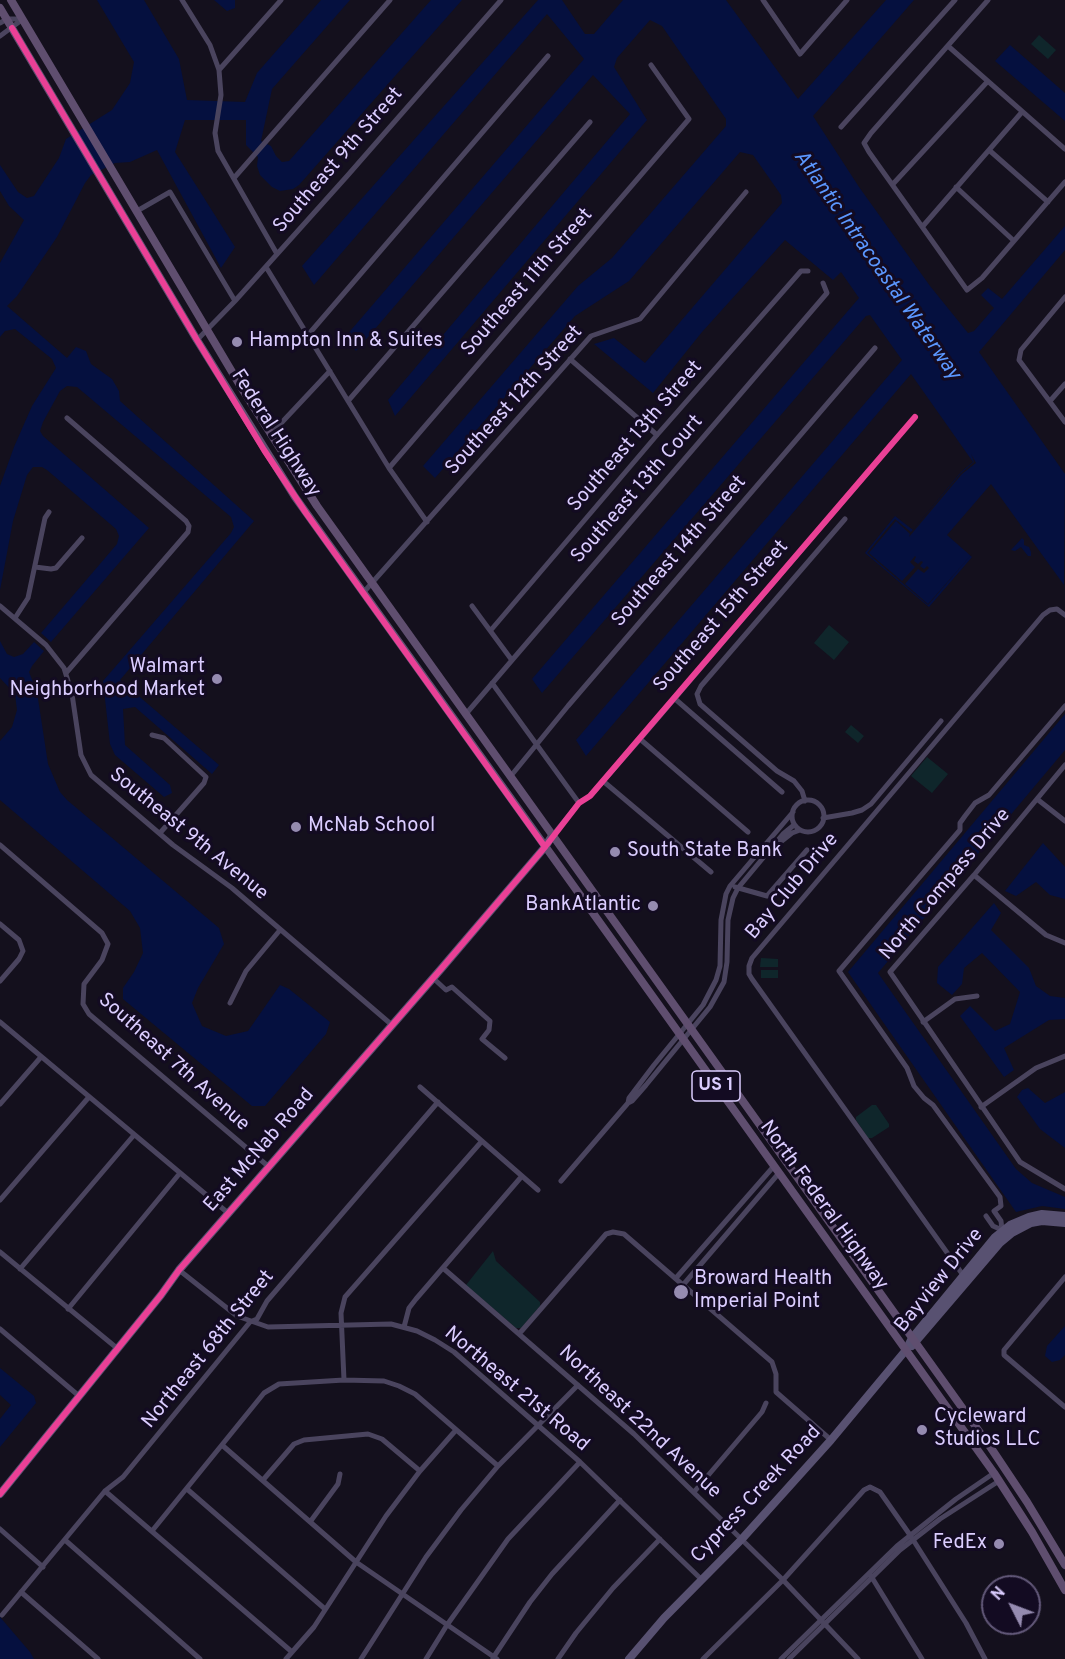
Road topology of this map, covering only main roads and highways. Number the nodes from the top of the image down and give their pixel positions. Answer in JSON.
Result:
{"nodes":[{"id":1,"x":11,"y":0,"type":"edge"},
{"id":2,"x":0,"y":8,"type":"edge"},
{"id":3,"x":3,"y":21,"type":"edge"},
{"id":4,"x":132,"y":231,"type":"junction"},
{"id":5,"x":156,"y":244,"type":"junction"},
{"id":6,"x":143,"y":249,"type":"junction"},
{"id":7,"x":165,"y":260,"type":"junction"},
{"id":8,"x":251,"y":429,"type":"junction"},
{"id":9,"x":270,"y":435,"type":"junction"},
{"id":10,"x":264,"y":450,"type":"junction"},
{"id":11,"x":284,"y":458,"type":"junction"},
{"id":12,"x":443,"y":705,"type":"junction"},
{"id":13,"x":465,"y":715,"type":"junction"},
{"id":14,"x":454,"y":720,"type":"junction"},
{"id":15,"x":476,"y":730,"type":"junction"},
{"id":16,"x":552,"y":836,"type":"joint"},
{"id":17,"x":545,"y":847,"type":"joint"},
{"id":18,"x":610,"y":937,"type":"junction"},
{"id":19,"x":630,"y":945,"type":"junction"},
{"id":20,"x":622,"y":954,"type":"junction"},
{"id":21,"x":642,"y":962,"type":"junction"},
{"id":22,"x":786,"y":1162,"type":"junction"},
{"id":23,"x":774,"y":1166,"type":"junction"},
{"id":24,"x":794,"y":1173,"type":"junction"},
{"id":25,"x":832,"y":1247,"type":"junction"},
{"id":26,"x":849,"y":1251,"type":"junction"},
{"id":27,"x":997,"y":1477,"type":"junction"},
{"id":28,"x":1015,"y":1482,"type":"junction"},
{"id":29,"x":1044,"y":1551,"type":"junction"},
{"id":30,"x":1064,"y":1562,"type":"edge"},
{"id":31,"x":1065,"y":1590,"type":"edge"}],
"edges":[{"from":1,"to":5,"type":"main road","name":"Federal Highway","number":"US 1"},
{"from":2,"to":3,"type":"main road","name":"Federal Highway","number":"US 1"},
{"from":3,"to":4,"type":"main road","name":"Federal Highway","number":"US 1"},
{"from":4,"to":5,"type":"main road"},
{"from":4,"to":6,"type":"main road","name":"Federal Highway","number":"US 1"},
{"from":5,"to":7,"type":"main road","name":"Federal Highway","number":"US 1"},
{"from":6,"to":7,"type":"main road"},
{"from":6,"to":8,"type":"main road","name":"Federal Highway","number":"US 1"},
{"from":7,"to":9,"type":"main road","name":"Federal Highway","number":"US 1"},
{"from":8,"to":9,"type":"main road"},
{"from":8,"to":10,"type":"main road","name":"Federal Highway","number":"US 1"},
{"from":9,"to":11,"type":"main road","name":"Federal Highway","number":"US 1"},
{"from":10,"to":11,"type":"main road"},
{"from":10,"to":12,"type":"main road","name":"Federal Highway","number":"US 1"},
{"from":11,"to":13,"type":"main road","name":"Federal Highway","number":"US 1"},
{"from":12,"to":13,"type":"main road"},
{"from":12,"to":14,"type":"main road","name":"Federal Highway","number":"US 1"},
{"from":13,"to":15,"type":"main road","name":"Federal Highway","number":"US 1"},
{"from":14,"to":15,"type":"main road"},
{"from":14,"to":17,"type":"main road","name":"Federal Highway","number":"US 1"},
{"from":15,"to":16,"type":"main road","name":"Federal Highway","number":"US 1"},
{"from":16,"to":19,"type":"main road","name":"North Federal Highway","number":"US 1"},
{"from":17,"to":18,"type":"main road","name":"North Federal Highway","number":"US 1"},
{"from":18,"to":19,"type":"main road"},
{"from":18,"to":20,"type":"main road","name":"North Federal Highway","number":"US 1"},
{"from":19,"to":21,"type":"main road","name":"North Federal Highway","number":"US 1"},
{"from":20,"to":21,"type":"main road"},
{"from":20,"to":23,"type":"main road","name":"North Federal Highway","number":"US 1"},
{"from":21,"to":22,"type":"main road","name":"North Federal Highway","number":"US 1"},
{"from":22,"to":23,"type":"main road"},
{"from":22,"to":24,"type":"main road","name":"North Federal Highway","number":"US 1"},
{"from":23,"to":24,"type":"main road"},
{"from":23,"to":25,"type":"main road","name":"North Federal Highway","number":"US 1"},
{"from":24,"to":26,"type":"main road","name":"North Federal Highway","number":"US 1"},
{"from":25,"to":26,"type":"main road"},
{"from":25,"to":27,"type":"main road","name":"North Federal Highway","number":"US 1"},
{"from":26,"to":28,"type":"main road","name":"North Federal Highway","number":"US 1"},
{"from":27,"to":28,"type":"main road"},
{"from":27,"to":29,"type":"main road","name":"North Federal Highway","number":"US 1"},
{"from":28,"to":30,"type":"main road","name":"North Federal Highway","number":"US 1"},
{"from":29,"to":30,"type":"main road"},
{"from":29,"to":31,"type":"main road","name":"North Federal Highway","number":"US 1"}]}
